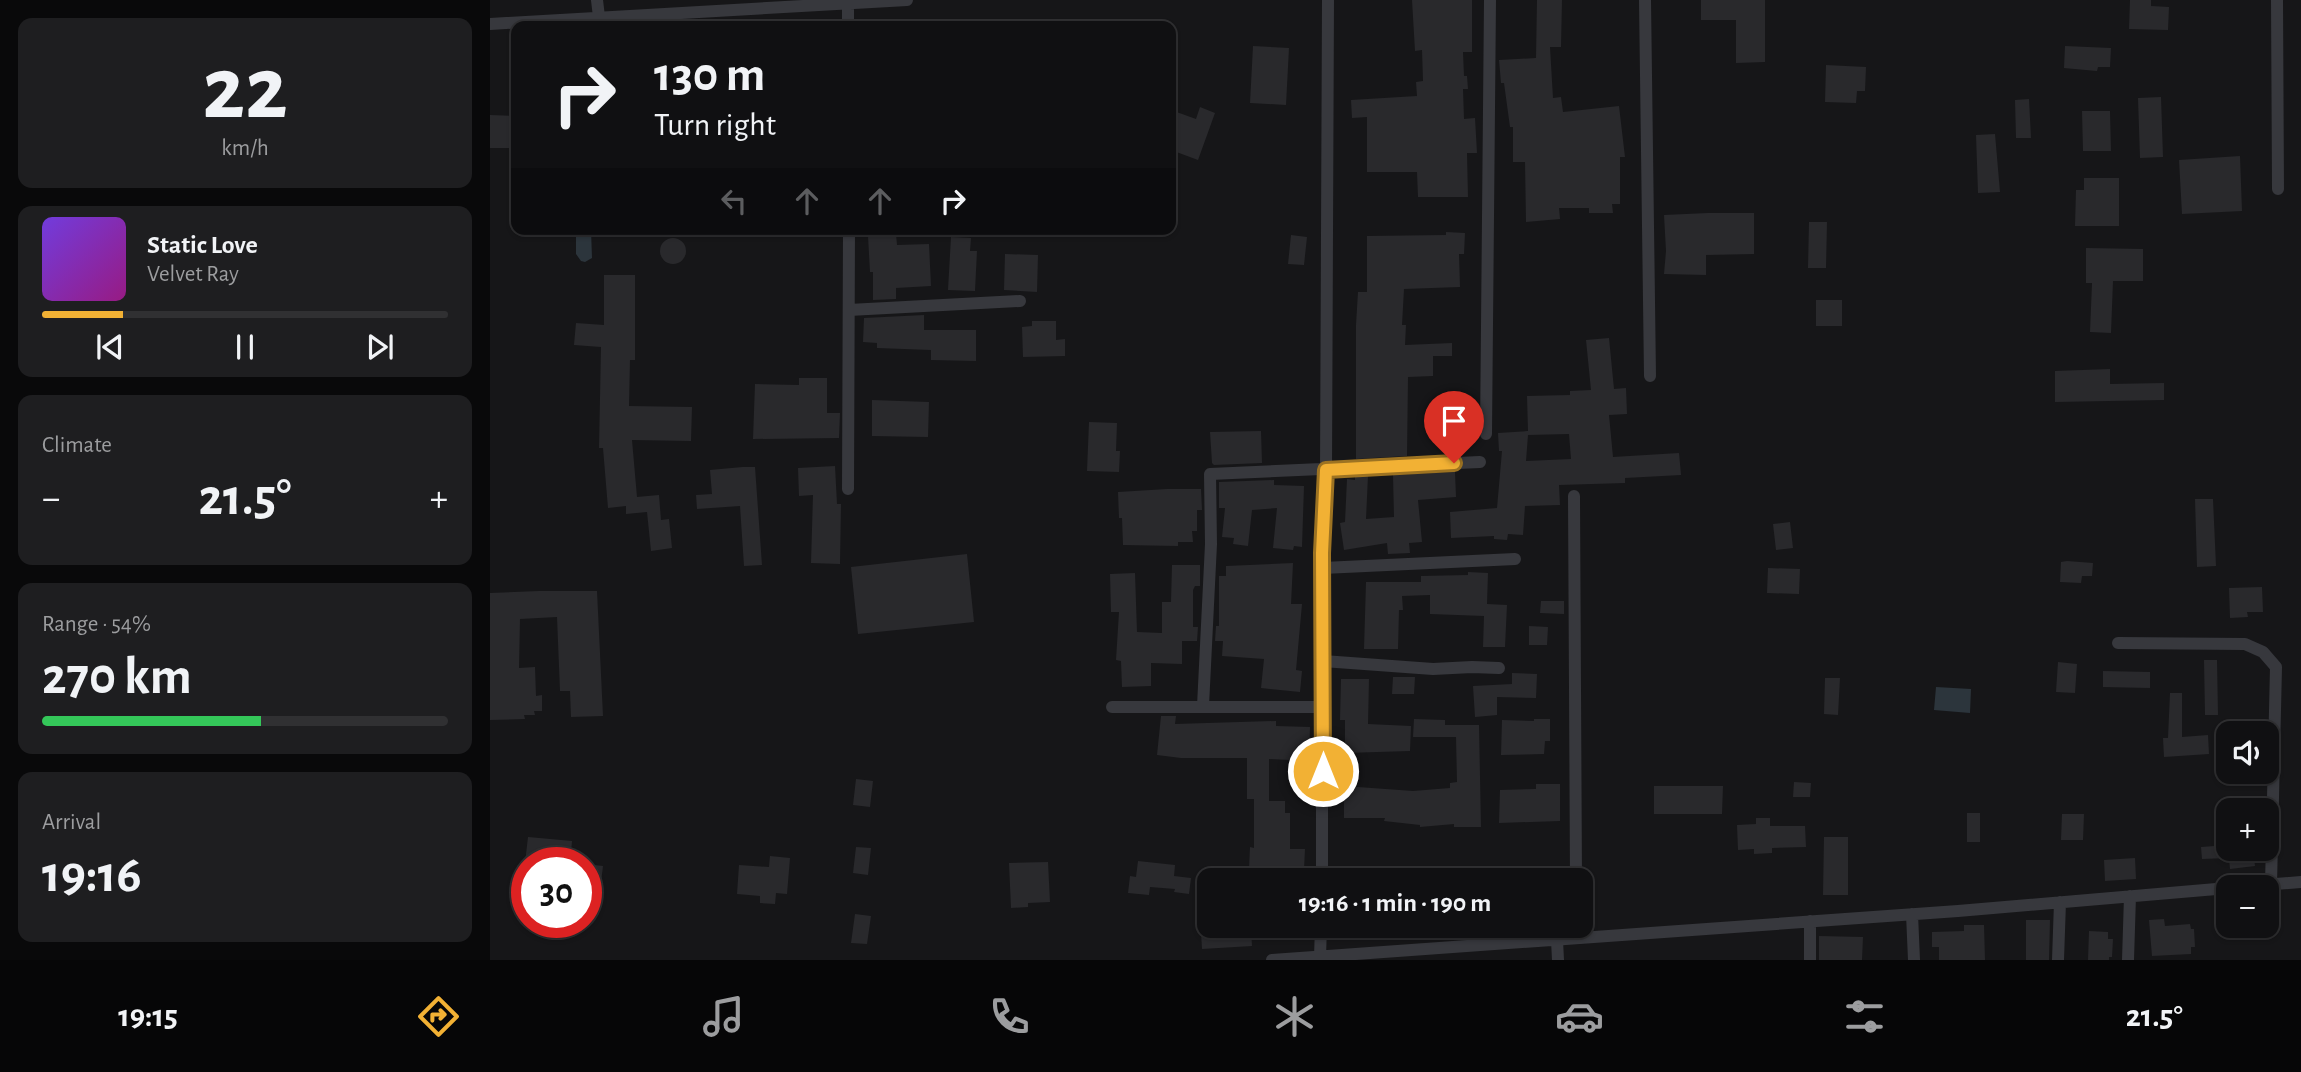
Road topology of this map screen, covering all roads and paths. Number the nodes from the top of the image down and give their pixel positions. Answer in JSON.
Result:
{"nodes":[{"id":1,"x":597,"y":0,"type":"edge"},
{"id":2,"x":907,"y":0,"type":"edge"},
{"id":3,"x":1328,"y":0,"type":"edge"},
{"id":4,"x":1490,"y":0,"type":"edge"},
{"id":5,"x":1645,"y":0,"type":"edge"},
{"id":6,"x":2277,"y":0,"type":"edge"},
{"id":7,"x":848,"y":5,"type":"junction"},
{"id":8,"x":599,"y":17,"type":"junction"},
{"id":9,"x":537,"y":21,"type":"edge"},
{"id":10,"x":848,"y":21,"type":"edge"},
{"id":11,"x":511,"y":23,"type":"edge"},
{"id":12,"x":490,"y":24,"type":"edge"},
{"id":13,"x":2277,"y":189,"type":"dead end"},
{"id":14,"x":849,"y":235,"type":"edge"},
{"id":15,"x":1020,"y":301,"type":"dead end"},
{"id":16,"x":849,"y":310,"type":"junction"},
{"id":17,"x":1650,"y":376,"type":"dead end"},
{"id":18,"x":1486,"y":434,"type":"dead end"},
{"id":19,"x":1480,"y":462,"type":"dead end"},
{"id":20,"x":1326,"y":470,"type":"junction"},
{"id":21,"x":848,"y":489,"type":"dead end"},
{"id":22,"x":1574,"y":496,"type":"dead end"},
{"id":23,"x":1515,"y":559,"type":"dead end"},
{"id":24,"x":1323,"y":568,"type":"junction"},
{"id":25,"x":2118,"y":643,"type":"dead end"},
{"id":26,"x":1323,"y":661,"type":"junction"},
{"id":27,"x":1499,"y":668,"type":"dead end"},
{"id":28,"x":1203,"y":706,"type":"junction"},
{"id":29,"x":1112,"y":707,"type":"dead end"},
{"id":30,"x":1323,"y":707,"type":"junction"},
{"id":31,"x":1322,"y":868,"type":"edge"},
{"id":32,"x":1576,"y":868,"type":"edge"},
{"id":33,"x":2271,"y":875,"type":"edge"},
{"id":34,"x":2301,"y":883,"type":"edge"},
{"id":35,"x":2279,"y":884,"type":"edge"},
{"id":36,"x":2216,"y":889,"type":"edge"},
{"id":37,"x":2130,"y":896,"type":"junction"},
{"id":38,"x":2060,"y":902,"type":"junction"},
{"id":39,"x":1912,"y":914,"type":"junction"},
{"id":40,"x":1810,"y":920,"type":"junction"},
{"id":41,"x":1593,"y":931,"type":"edge"},
{"id":42,"x":1321,"y":938,"type":"edge"},
{"id":43,"x":1562,"y":938,"type":"edge"},
{"id":44,"x":1557,"y":940,"type":"junction"},
{"id":45,"x":1320,"y":957,"type":"junction"},
{"id":46,"x":1272,"y":960,"type":"edge"},
{"id":47,"x":1558,"y":960,"type":"edge"},
{"id":48,"x":1810,"y":960,"type":"edge"},
{"id":49,"x":1914,"y":960,"type":"edge"},
{"id":50,"x":2059,"y":960,"type":"edge"},
{"id":51,"x":2128,"y":960,"type":"edge"}],
"edges":[{"from":1,"to":8,"type":"street"},
{"from":2,"to":7,"type":"street"},
{"from":3,"to":20,"type":"street"},
{"from":4,"to":18,"type":"street"},
{"from":5,"to":17,"type":"street"},
{"from":6,"to":13,"type":"street"},
{"from":7,"to":8,"type":"street"},
{"from":7,"to":10,"type":"street"},
{"from":8,"to":9,"type":"street"},
{"from":11,"to":12,"type":"street"},
{"from":14,"to":16,"type":"street"},
{"from":15,"to":16,"type":"street"},
{"from":16,"to":21,"type":"street"},
{"from":19,"to":20,"type":"street"},
{"from":20,"to":24,"type":"street"},
{"from":20,"to":28,"type":"street"},
{"from":22,"to":32,"type":"street"},
{"from":23,"to":24,"type":"street"},
{"from":24,"to":26,"type":"street"},
{"from":25,"to":33,"type":"street"},
{"from":26,"to":27,"type":"street"},
{"from":26,"to":30,"type":"street"},
{"from":28,"to":29,"type":"street"},
{"from":28,"to":30,"type":"street"},
{"from":30,"to":31,"type":"street"},
{"from":34,"to":35,"type":"street"},
{"from":36,"to":37,"type":"street"},
{"from":37,"to":38,"type":"street"},
{"from":37,"to":51,"type":"street"},
{"from":38,"to":39,"type":"street"},
{"from":38,"to":50,"type":"street"},
{"from":39,"to":40,"type":"street"},
{"from":39,"to":49,"type":"street"},
{"from":40,"to":41,"type":"street"},
{"from":40,"to":48,"type":"street"},
{"from":42,"to":45,"type":"street"},
{"from":43,"to":44,"type":"street"},
{"from":44,"to":45,"type":"street"},
{"from":44,"to":47,"type":"street"},
{"from":45,"to":46,"type":"street"}]}
